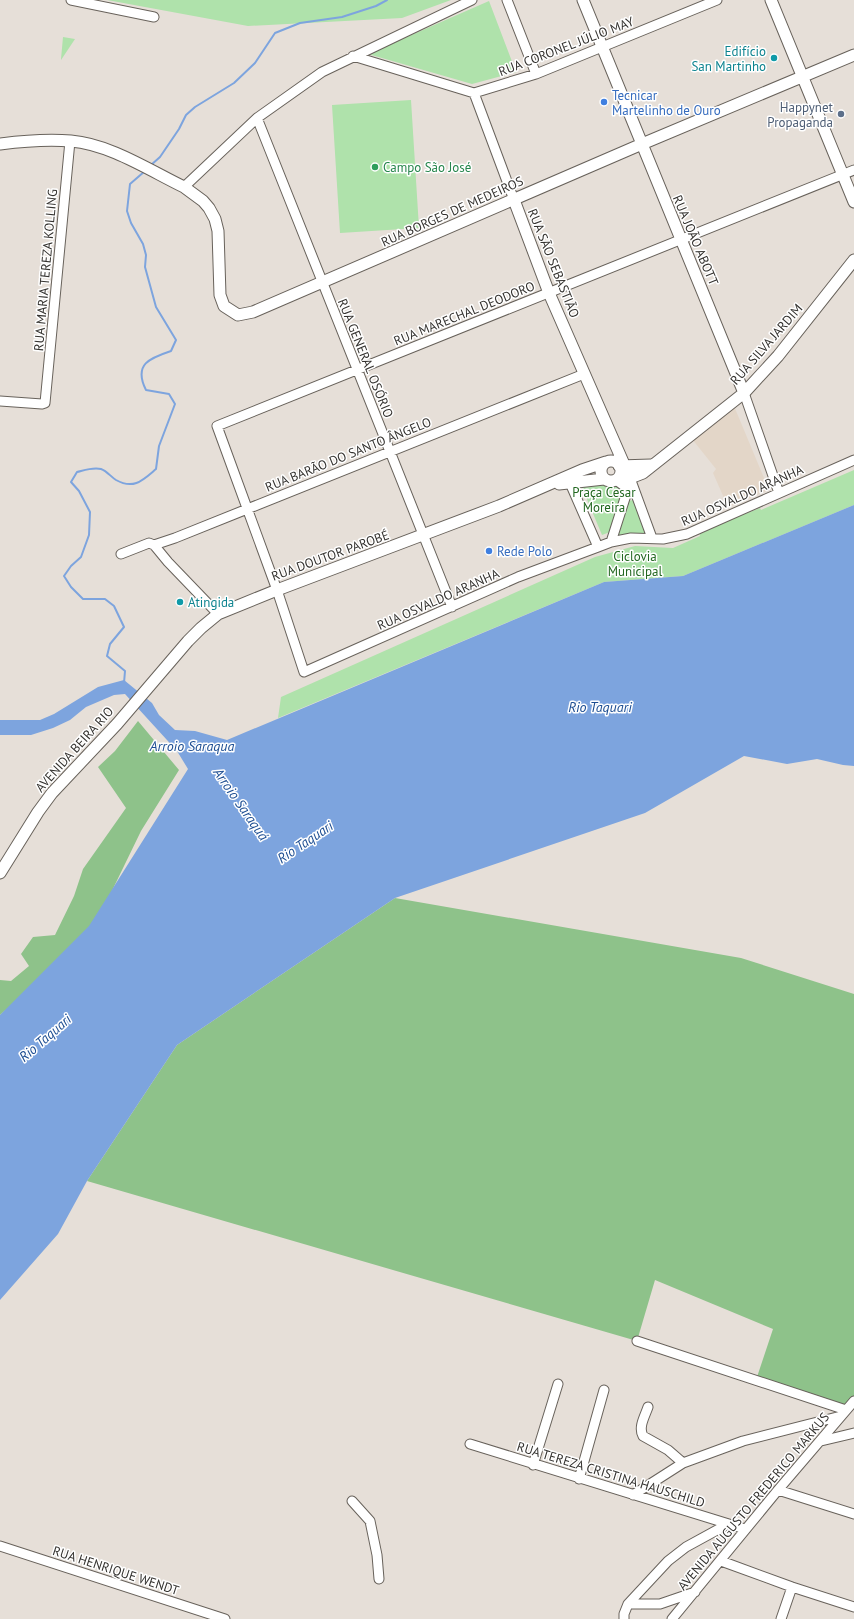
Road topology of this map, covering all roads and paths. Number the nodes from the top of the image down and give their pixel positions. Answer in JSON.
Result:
{"nodes":[{"id":1,"x":71,"y":0,"type":"edge"},
{"id":2,"x":472,"y":0,"type":"edge"},
{"id":3,"x":507,"y":0,"type":"edge"},
{"id":4,"x":583,"y":0,"type":"edge"},
{"id":5,"x":717,"y":0,"type":"edge"},
{"id":6,"x":771,"y":0,"type":"edge"},
{"id":7,"x":154,"y":17,"type":"dead end"},
{"id":8,"x":602,"y":46,"type":"junction"},
{"id":9,"x":854,"y":55,"type":"edge"},
{"id":10,"x":354,"y":56,"type":"junction"},
{"id":11,"x":536,"y":74,"type":"junction"},
{"id":12,"x":802,"y":76,"type":"junction"},
{"id":13,"x":474,"y":93,"type":"junction"},
{"id":14,"x":257,"y":118,"type":"junction"},
{"id":15,"x":70,"y":141,"type":"junction"},
{"id":16,"x":0,"y":144,"type":"edge"},
{"id":17,"x":642,"y":144,"type":"junction"},
{"id":18,"x":854,"y":170,"type":"edge"},
{"id":19,"x":843,"y":174,"type":"junction"},
{"id":20,"x":184,"y":187,"type":"junction"},
{"id":21,"x":514,"y":200,"type":"junction"},
{"id":22,"x":854,"y":202,"type":"edge"},
{"id":23,"x":680,"y":240,"type":"junction"},
{"id":24,"x":854,"y":260,"type":"edge"},
{"id":25,"x":322,"y":283,"type":"junction"},
{"id":26,"x":549,"y":293,"type":"junction"},
{"id":27,"x":357,"y":369,"type":"junction"},
{"id":28,"x":584,"y":374,"type":"junction"},
{"id":29,"x":744,"y":393,"type":"junction"},
{"id":30,"x":0,"y":401,"type":"edge"},
{"id":31,"x":613,"y":440,"type":"junction"},
{"id":32,"x":390,"y":451,"type":"junction"},
{"id":33,"x":854,"y":460,"type":"edge"},
{"id":34,"x":607,"y":462,"type":"junction"},
{"id":35,"x":650,"y":465,"type":"junction"},
{"id":36,"x":622,"y":466,"type":"junction"},
{"id":37,"x":630,"y":478,"type":"junction"},
{"id":38,"x":604,"y":479,"type":"junction"},
{"id":39,"x":617,"y":479,"type":"junction"},
{"id":40,"x":570,"y":483,"type":"junction"},
{"id":41,"x":548,"y":485,"type":"junction"},
{"id":42,"x":779,"y":493,"type":"junction"},
{"id":43,"x":246,"y":509,"type":"junction"},
{"id":44,"x":424,"y":535,"type":"junction"},
{"id":45,"x":652,"y":538,"type":"junction"},
{"id":46,"x":611,"y":542,"type":"junction"},
{"id":47,"x":154,"y":545,"type":"junction"},
{"id":48,"x":598,"y":546,"type":"junction"},
{"id":49,"x":121,"y":554,"type":"dead end"},
{"id":50,"x":276,"y":590,"type":"junction"},
{"id":51,"x":452,"y":607,"type":"junction"},
{"id":52,"x":218,"y":614,"type":"junction"},
{"id":53,"x":146,"y":690,"type":"joint"},
{"id":54,"x":0,"y":873,"type":"edge"},
{"id":55,"x":637,"y":1341,"type":"dead end"},
{"id":56,"x":558,"y":1384,"type":"dead end"},
{"id":57,"x":604,"y":1390,"type":"dead end"},
{"id":58,"x":854,"y":1401,"type":"edge"},
{"id":59,"x":648,"y":1407,"type":"dead end"},
{"id":60,"x":843,"y":1413,"type":"junction"},
{"id":61,"x":854,"y":1433,"type":"edge"},
{"id":62,"x":821,"y":1440,"type":"junction"},
{"id":63,"x":470,"y":1444,"type":"dead end"},
{"id":64,"x":683,"y":1463,"type":"junction"},
{"id":65,"x":533,"y":1464,"type":"junction"},
{"id":66,"x":579,"y":1479,"type":"junction"},
{"id":67,"x":778,"y":1490,"type":"junction"},
{"id":68,"x":633,"y":1495,"type":"junction"},
{"id":69,"x":352,"y":1501,"type":"dead end"},
{"id":70,"x":854,"y":1514,"type":"edge"},
{"id":71,"x":728,"y":1524,"type":"junction"},
{"id":72,"x":745,"y":1529,"type":"junction"},
{"id":73,"x":0,"y":1546,"type":"edge"},
{"id":74,"x":721,"y":1561,"type":"junction"},
{"id":75,"x":378,"y":1579,"type":"dead end"},
{"id":76,"x":792,"y":1587,"type":"junction"},
{"id":77,"x":695,"y":1592,"type":"junction"},
{"id":78,"x":628,"y":1604,"type":"junction"},
{"id":79,"x":854,"y":1607,"type":"edge"},
{"id":80,"x":225,"y":1619,"type":"edge"},
{"id":81,"x":624,"y":1619,"type":"edge"},
{"id":82,"x":672,"y":1619,"type":"edge"},
{"id":83,"x":780,"y":1619,"type":"edge"}],
"edges":[{"from":1,"to":7,"type":"street"},
{"from":2,"to":10,"type":"street"},
{"from":3,"to":11,"type":"street"},
{"from":4,"to":8,"type":"main road","name":"RUA JOÃO ABOTT"},
{"from":5,"to":8,"type":"street","name":"RUA CORONEL JÚLIO MAY"},
{"from":6,"to":12,"type":"main road"},
{"from":8,"to":11,"type":"street","name":"RUA CORONEL JÚLIO MAY"},
{"from":8,"to":17,"type":"main road","name":"RUA JOÃO ABOTT"},
{"from":9,"to":12,"type":"main road","name":"RUA BORGES DE MEDEIROS"},
{"from":10,"to":13,"type":"street"},
{"from":10,"to":14,"type":"street"},
{"from":11,"to":13,"type":"street","name":"RUA CORONEL JÚLIO MAY"},
{"from":12,"to":17,"type":"main road","name":"RUA BORGES DE MEDEIROS"},
{"from":12,"to":19,"type":"main road"},
{"from":13,"to":21,"type":"street","name":"RUA SÃO SEBASTIÃO"},
{"from":14,"to":20,"type":"street"},
{"from":14,"to":25,"type":"street","name":"RUA GENERAL OSÓRIO"},
{"from":15,"to":16,"type":"main road","name":"RUA BORGES DE MEDEIROS"},
{"from":15,"to":20,"type":"main road","name":"RUA BORGES DE MEDEIROS"},
{"from":15,"to":30,"type":"street","name":"RUA MARIA TEREZA KOLLING"},
{"from":17,"to":21,"type":"main road","name":"RUA BORGES DE MEDEIROS"},
{"from":17,"to":23,"type":"main road","name":"RUA JOÃO ABOTT"},
{"from":18,"to":19,"type":"street","name":"RUA MARECHAL DEODORO"},
{"from":19,"to":22,"type":"main road"},
{"from":19,"to":23,"type":"street","name":"RUA MARECHAL DEODORO"},
{"from":20,"to":25,"type":"main road","name":"RUA BORGES DE MEDEIROS"},
{"from":21,"to":25,"type":"main road","name":"RUA BORGES DE MEDEIROS"},
{"from":21,"to":26,"type":"main road","name":"RUA SÃO SEBASTIÃO"},
{"from":23,"to":26,"type":"street","name":"RUA MARECHAL DEODORO"},
{"from":23,"to":29,"type":"main road","name":"RUA JOÃO ABOTT"},
{"from":24,"to":29,"type":"main road","name":"RUA SILVA JARDIM"},
{"from":25,"to":27,"type":"street","name":"RUA GENERAL OSÓRIO"},
{"from":26,"to":27,"type":"street","name":"RUA MARECHAL DEODORO"},
{"from":26,"to":28,"type":"main road","name":"RUA SÃO SEBASTIÃO"},
{"from":27,"to":32,"type":"street","name":"RUA GENERAL OSÓRIO"},
{"from":27,"to":43,"type":"street","name":"RUA MARECHAL DEODORO"},
{"from":28,"to":31,"type":"main road","name":"RUA SÃO SEBASTIÃO"},
{"from":28,"to":32,"type":"street","name":"RUA BARÃO DO SANTO ÂNGELO"},
{"from":29,"to":35,"type":"main road","name":"RUA SILVA JARDIM"},
{"from":29,"to":42,"type":"street","name":"RUA JOÃO ABOTT"},
{"from":31,"to":34,"type":"main road"},
{"from":31,"to":36,"type":"main road","name":"RUA SÃO SEBASTIÃO"},
{"from":32,"to":43,"type":"street","name":"RUA BARÃO DO SANTO ÂNGELO"},
{"from":32,"to":44,"type":"street","name":"RUA GENERAL OSÓRIO"},
{"from":33,"to":42,"type":"street","name":"RUA OSVALDO ARANHA"},
{"from":34,"to":36,"type":"main road"},
{"from":34,"to":38,"type":"main road"},
{"from":34,"to":41,"type":"main road","name":"RUA DOUTOR PAROBÉ"},
{"from":35,"to":36,"type":"main road"},
{"from":35,"to":37,"type":"main road","name":"RUA SILVA JARDIM"},
{"from":36,"to":37,"type":"main road","name":"RUA SÃO SEBASTIÃO"},
{"from":36,"to":39,"type":"main road"},
{"from":37,"to":39,"type":"main road","name":"RUA SILVA JARDIM"},
{"from":37,"to":45,"type":"street","name":"RUA SÃO SEBASTIÃO"},
{"from":38,"to":39,"type":"main road"},
{"from":38,"to":40,"type":"main road","name":"RUA DOUTOR PAROBÉ"},
{"from":39,"to":46,"type":"street"},
{"from":40,"to":41,"type":"main road","name":"RUA DOUTOR PAROBÉ"},
{"from":40,"to":48,"type":"street"},
{"from":41,"to":44,"type":"main road","name":"RUA DOUTOR PAROBÉ"},
{"from":42,"to":45,"type":"street","name":"RUA OSVALDO ARANHA"},
{"from":43,"to":47,"type":"street","name":"RUA BARÃO DO SANTO ÂNGELO"},
{"from":43,"to":50,"type":"street"},
{"from":44,"to":50,"type":"main road","name":"RUA DOUTOR PAROBÉ"},
{"from":44,"to":51,"type":"street","name":"RUA GENERAL OSÓRIO"},
{"from":45,"to":46,"type":"street","name":"RUA OSVALDO ARANHA"},
{"from":46,"to":48,"type":"street","name":"RUA OSVALDO ARANHA"},
{"from":47,"to":49,"type":"street","name":"RUA BARÃO DO SANTO ÂNGELO"},
{"from":47,"to":52,"type":"street"},
{"from":48,"to":51,"type":"street","name":"RUA OSVALDO ARANHA"},
{"from":50,"to":51,"type":"street","name":"RUA OSVALDO ARANHA"},
{"from":50,"to":52,"type":"main road","name":"RUA DOUTOR PAROBÉ"},
{"from":52,"to":53,"type":"main road","name":"RUA DOUTOR PAROBÉ"},
{"from":53,"to":54,"type":"main road","name":"AVENIDA BEIRA RIO"},
{"from":55,"to":60,"type":"street"},
{"from":56,"to":65,"type":"street"},
{"from":57,"to":66,"type":"street"},
{"from":58,"to":60,"type":"street","name":"AVENIDA AUGUSTO FREDERICO MARKUS"},
{"from":59,"to":64,"type":"street"},
{"from":60,"to":62,"type":"street","name":"AVENIDA AUGUSTO FREDERICO MARKUS"},
{"from":60,"to":64,"type":"street"},
{"from":61,"to":62,"type":"street"},
{"from":62,"to":67,"type":"street","name":"AVENIDA AUGUSTO FREDERICO MARKUS"},
{"from":63,"to":65,"type":"street","name":"RUA TEREZA CRISTINA HAUSCHILD"},
{"from":64,"to":68,"type":"street"},
{"from":65,"to":66,"type":"street","name":"RUA TEREZA CRISTINA HAUSCHILD"},
{"from":66,"to":68,"type":"street","name":"RUA TEREZA CRISTINA HAUSCHILD"},
{"from":67,"to":70,"type":"street"},
{"from":67,"to":72,"type":"street","name":"AVENIDA AUGUSTO FREDERICO MARKUS"},
{"from":68,"to":71,"type":"street","name":"RUA TEREZA CRISTINA HAUSCHILD"},
{"from":69,"to":75,"type":"street"},
{"from":71,"to":72,"type":"street","name":"RUA TEREZA CRISTINA HAUSCHILD"},
{"from":71,"to":78,"type":"street"},
{"from":72,"to":74,"type":"street","name":"AVENIDA AUGUSTO FREDERICO MARKUS"},
{"from":73,"to":80,"type":"street","name":"RUA HENRIQUE WENDT"},
{"from":74,"to":76,"type":"street"},
{"from":74,"to":77,"type":"street","name":"AVENIDA AUGUSTO FREDERICO MARKUS"},
{"from":76,"to":79,"type":"street"},
{"from":76,"to":83,"type":"street"},
{"from":77,"to":78,"type":"street"},
{"from":77,"to":82,"type":"street","name":"AVENIDA AUGUSTO FREDERICO MARKUS"},
{"from":78,"to":81,"type":"street"}]}
